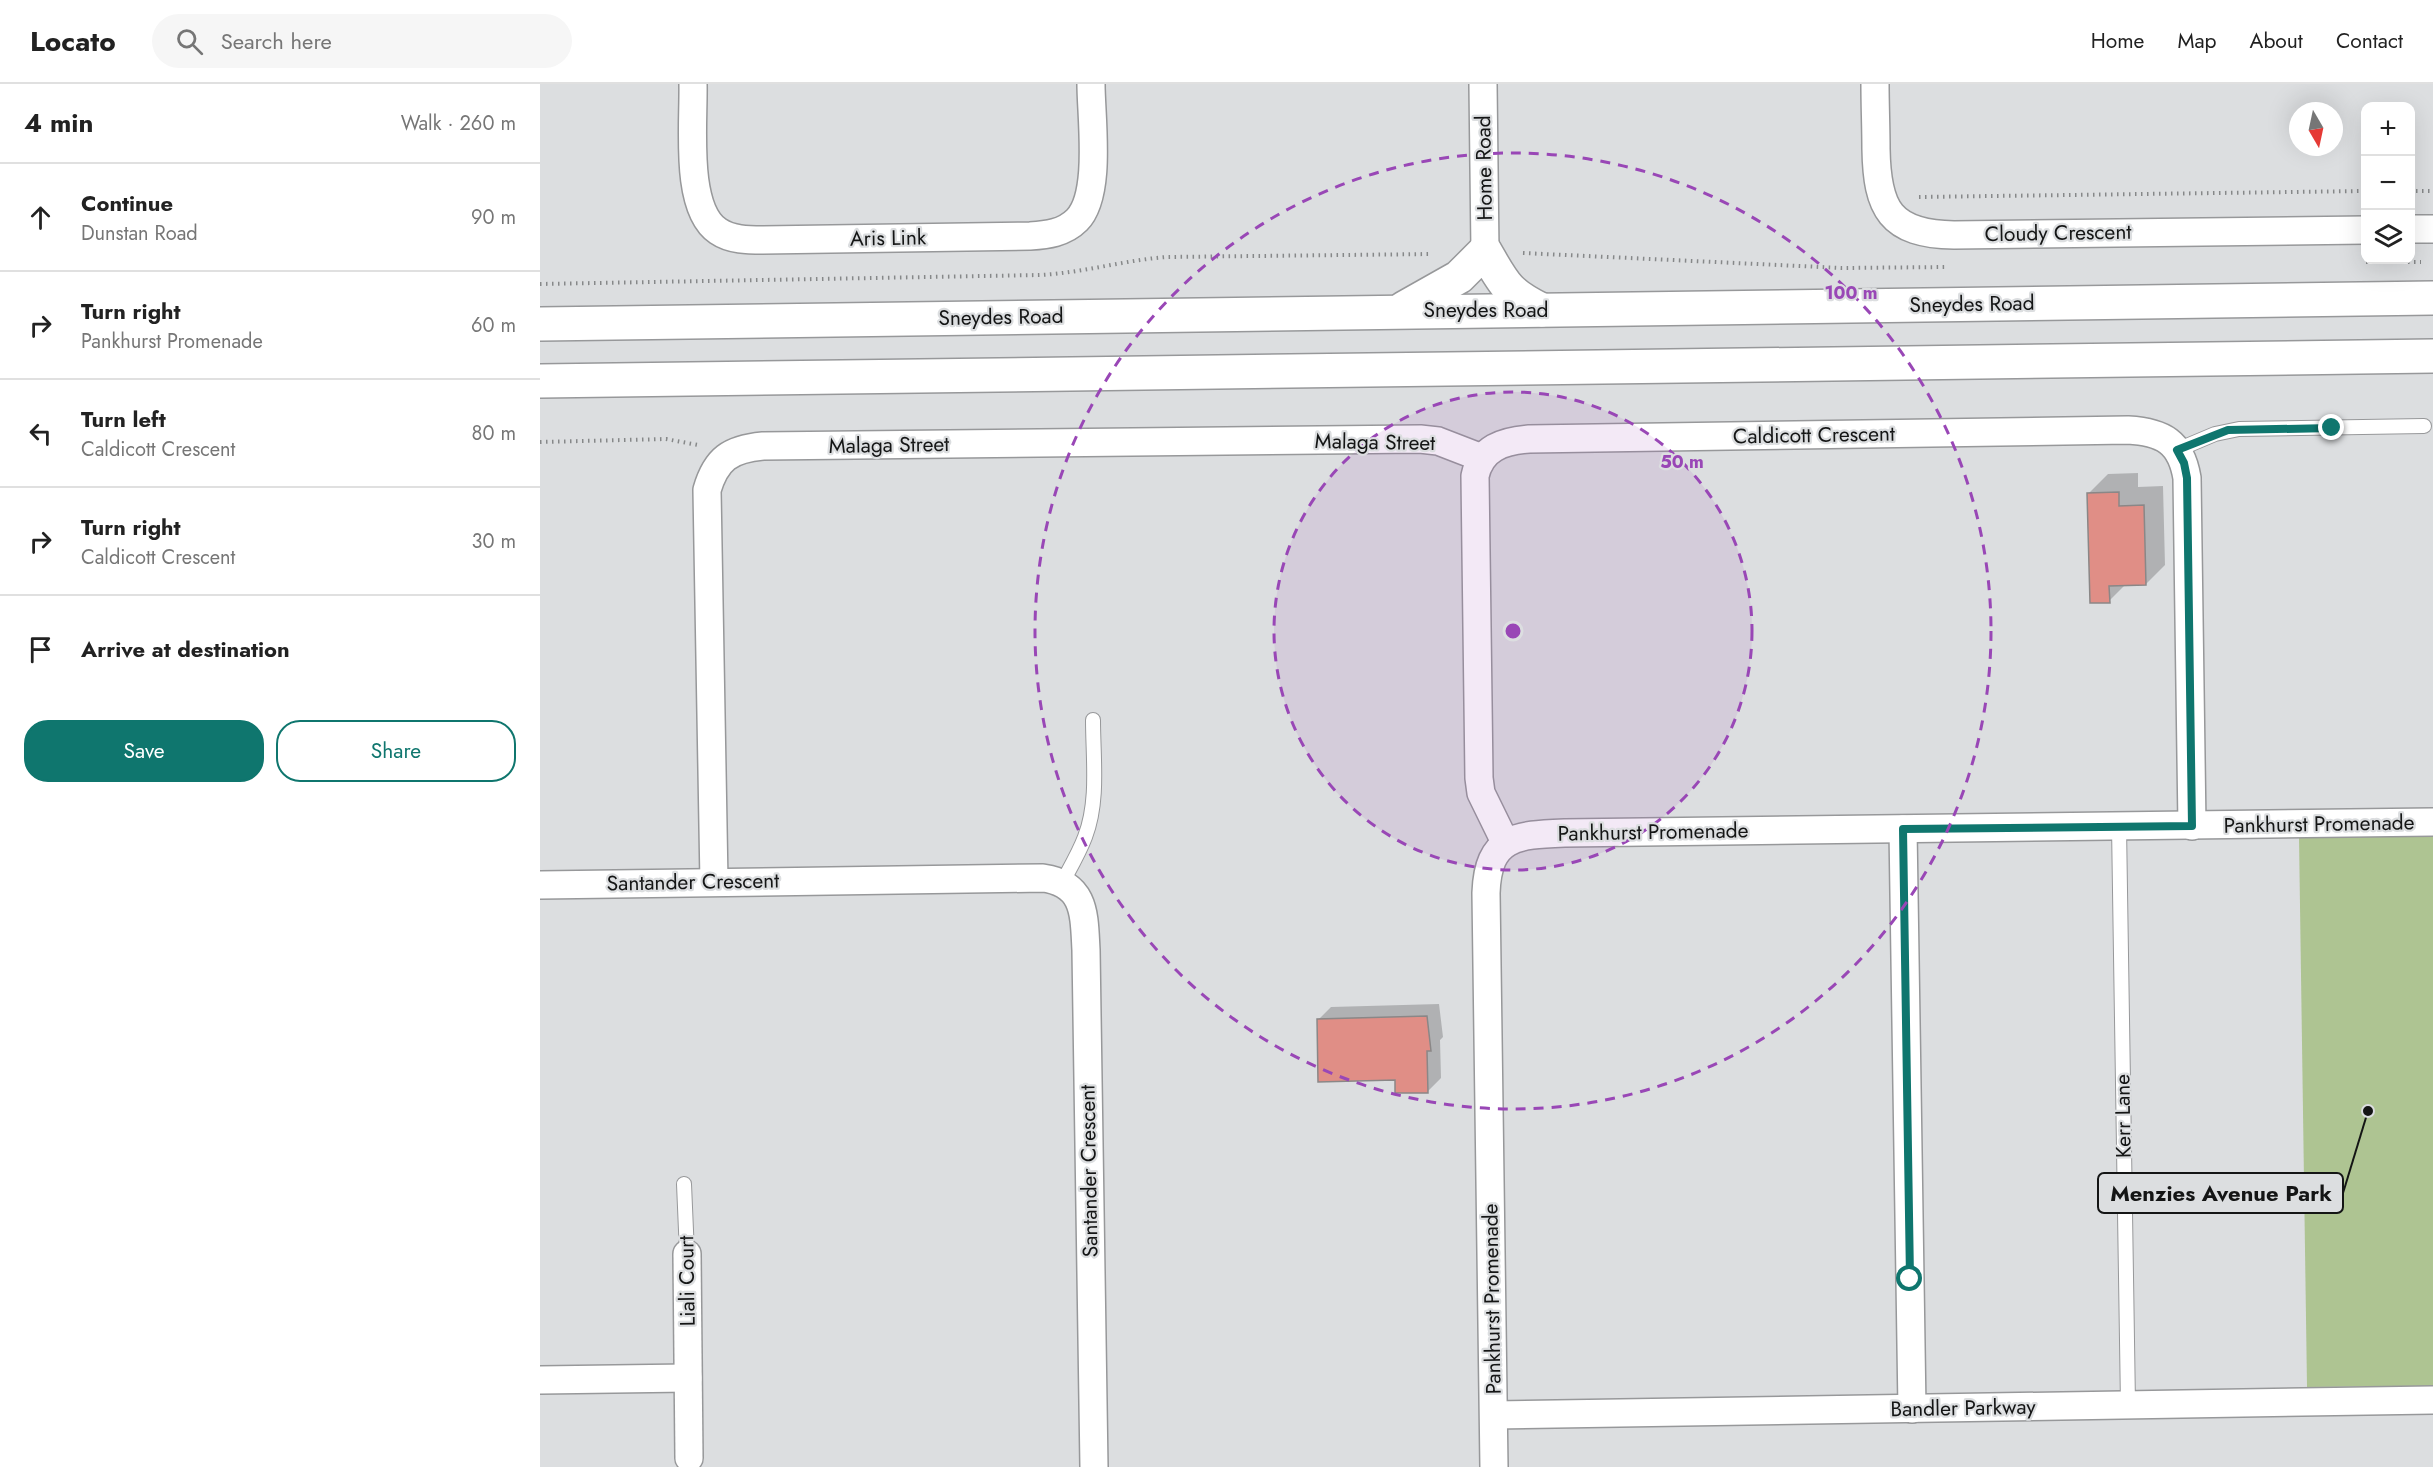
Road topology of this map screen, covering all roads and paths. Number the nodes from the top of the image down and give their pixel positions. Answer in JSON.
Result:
{"nodes":[{"id":1,"x":693,"y":84,"type":"edge"},
{"id":2,"x":1091,"y":84,"type":"edge"},
{"id":3,"x":1483,"y":84,"type":"edge"},
{"id":4,"x":1875,"y":84,"type":"edge"},
{"id":5,"x":2361,"y":191,"type":"edge"},
{"id":6,"x":2415,"y":191,"type":"edge"},
{"id":7,"x":2433,"y":191,"type":"edge"},
{"id":8,"x":1880,"y":197,"type":"junction"},
{"id":9,"x":2433,"y":229,"type":"edge"},
{"id":10,"x":2361,"y":230,"type":"edge"},
{"id":11,"x":2415,"y":230,"type":"edge"},
{"id":12,"x":1485,"y":251,"type":"junction"},
{"id":13,"x":2433,"y":298,"type":"edge"},
{"id":14,"x":1542,"y":309,"type":"junction"},
{"id":15,"x":1400,"y":310,"type":"junction"},
{"id":16,"x":540,"y":324,"type":"edge"},
{"id":17,"x":2433,"y":356,"type":"edge"},
{"id":18,"x":540,"y":381,"type":"edge"},
{"id":19,"x":2424,"y":426,"type":"dead end"},
{"id":20,"x":540,"y":442,"type":"edge"},
{"id":21,"x":2177,"y":450,"type":"junction"},
{"id":22,"x":724,"y":458,"type":"junction"},
{"id":23,"x":1482,"y":458,"type":"junction"},
{"id":24,"x":1093,"y":720,"type":"dead end"},
{"id":25,"x":2433,"y":822,"type":"edge"},
{"id":26,"x":2119,"y":826,"type":"junction"},
{"id":27,"x":2192,"y":826,"type":"junction"},
{"id":28,"x":1903,"y":829,"type":"junction"},
{"id":29,"x":1505,"y":842,"type":"junction"},
{"id":30,"x":714,"y":882,"type":"junction"},
{"id":31,"x":1062,"y":883,"type":"junction"},
{"id":32,"x":540,"y":885,"type":"edge"},
{"id":33,"x":684,"y":1184,"type":"dead end"},
{"id":34,"x":687,"y":1254,"type":"joint"},
{"id":35,"x":688,"y":1378,"type":"junction"},
{"id":36,"x":540,"y":1380,"type":"edge"},
{"id":37,"x":2433,"y":1400,"type":"edge"},
{"id":38,"x":2128,"y":1406,"type":"junction"},
{"id":39,"x":1912,"y":1408,"type":"junction"},
{"id":40,"x":1494,"y":1415,"type":"junction"},
{"id":41,"x":689,"y":1462,"type":"edge"},
{"id":42,"x":1094,"y":1467,"type":"edge"},
{"id":43,"x":1494,"y":1467,"type":"edge"}],
"edges":[{"from":1,"to":2,"type":"street","name":"Aris Link"},
{"from":3,"to":12,"type":"street","name":"Home Road"},
{"from":4,"to":8,"type":"street","name":"Cloudy Crescent"},
{"from":5,"to":8,"type":"path"},
{"from":6,"to":7,"type":"path"},
{"from":8,"to":10,"type":"street","name":"Cloudy Crescent"},
{"from":9,"to":11,"type":"street"},
{"from":12,"to":14,"type":"main road"},
{"from":12,"to":15,"type":"main road"},
{"from":13,"to":14,"type":"main road","name":"Sneydes Road"},
{"from":14,"to":15,"type":"main road","name":"Sneydes Road"},
{"from":15,"to":16,"type":"main road","name":"Sneydes Road"},
{"from":17,"to":18,"type":"main road"},
{"from":19,"to":21,"type":"lane"},
{"from":20,"to":22,"type":"path"},
{"from":21,"to":23,"type":"street","name":"Caldicott Crescent"},
{"from":21,"to":27,"type":"street"},
{"from":22,"to":23,"type":"street","name":"Malaga Street"},
{"from":22,"to":30,"type":"street"},
{"from":23,"to":29,"type":"street"},
{"from":24,"to":31,"type":"lane"},
{"from":25,"to":27,"type":"street","name":"Pankhurst Promenade"},
{"from":26,"to":27,"type":"street","name":"Pankhurst Promenade"},
{"from":26,"to":28,"type":"street","name":"Pankhurst Promenade"},
{"from":26,"to":38,"type":"lane","name":"Kerr Lane"},
{"from":28,"to":29,"type":"street","name":"Pankhurst Promenade"},
{"from":28,"to":39,"type":"street"},
{"from":29,"to":40,"type":"street","name":"Pankhurst Promenade"},
{"from":30,"to":31,"type":"street","name":"Santander Crescent"},
{"from":30,"to":32,"type":"street","name":"Santander Crescent"},
{"from":31,"to":42,"type":"street","name":"Santander Crescent"},
{"from":33,"to":34,"type":"lane","name":"Liali Court"},
{"from":34,"to":35,"type":"street","name":"Liali Court"},
{"from":35,"to":36,"type":"street"},
{"from":35,"to":41,"type":"street","name":"Liali Court"},
{"from":37,"to":38,"type":"street","name":"Bandler Parkway"},
{"from":38,"to":39,"type":"street","name":"Bandler Parkway"},
{"from":39,"to":40,"type":"street","name":"Bandler Parkway"},
{"from":40,"to":43,"type":"street","name":"Pankhurst Promenade"}]}
